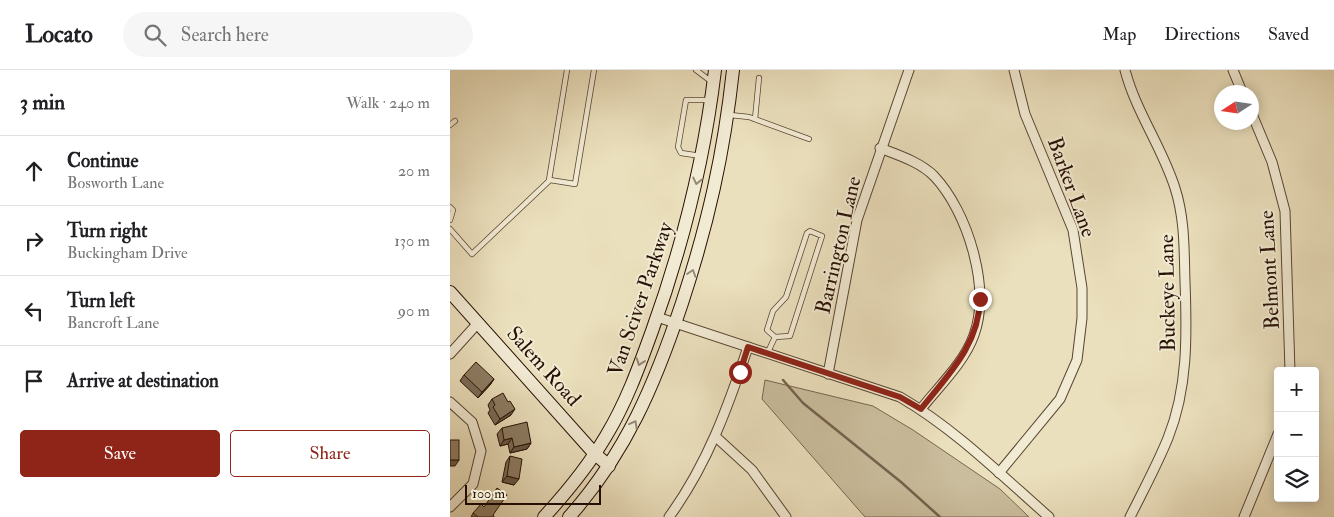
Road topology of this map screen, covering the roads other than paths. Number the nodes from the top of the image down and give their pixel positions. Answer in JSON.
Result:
{"nodes":[{"id":1,"x":567,"y":70,"type":"edge"},
{"id":2,"x":594,"y":70,"type":"edge"},
{"id":3,"x":696,"y":70,"type":"edge"},
{"id":4,"x":733,"y":70,"type":"edge"},
{"id":5,"x":910,"y":70,"type":"edge"},
{"id":6,"x":1014,"y":70,"type":"edge"},
{"id":7,"x":1125,"y":70,"type":"edge"},
{"id":8,"x":1233,"y":70,"type":"edge"},
{"id":9,"x":714,"y":76,"type":"edge"},
{"id":10,"x":759,"y":78,"type":"dead end"},
{"id":11,"x":1239,"y":85,"type":"edge"},
{"id":12,"x":711,"y":100,"type":"junction"},
{"id":13,"x":728,"y":115,"type":"junction"},
{"id":14,"x":755,"y":119,"type":"junction"},
{"id":15,"x":455,"y":121,"type":"dead end"},
{"id":16,"x":450,"y":125,"type":"edge"},
{"id":17,"x":1259,"y":130,"type":"edge"},
{"id":18,"x":809,"y":139,"type":"dead end"},
{"id":19,"x":880,"y":148,"type":"junction"},
{"id":20,"x":702,"y":156,"type":"junction"},
{"id":21,"x":549,"y":180,"type":"junction"},
{"id":22,"x":450,"y":206,"type":"edge"},
{"id":23,"x":450,"y":220,"type":"edge"},
{"id":24,"x":450,"y":229,"type":"edge"},
{"id":25,"x":450,"y":292,"type":"edge"},
{"id":26,"x":657,"y":316,"type":"junction"},
{"id":27,"x":478,"y":323,"type":"junction"},
{"id":28,"x":675,"y":323,"type":"junction"},
{"id":29,"x":774,"y":338,"type":"junction"},
{"id":30,"x":748,"y":347,"type":"junction"},
{"id":31,"x":450,"y":354,"type":"edge"},
{"id":32,"x":767,"y":354,"type":"junction"},
{"id":33,"x":1290,"y":367,"type":"edge"},
{"id":34,"x":828,"y":374,"type":"junction"},
{"id":35,"x":450,"y":402,"type":"edge"},
{"id":36,"x":921,"y":409,"type":"junction"},
{"id":37,"x":716,"y":437,"type":"junction"},
{"id":38,"x":1274,"y":444,"type":"edge"},
{"id":39,"x":594,"y":453,"type":"junction"},
{"id":40,"x":610,"y":466,"type":"junction"},
{"id":41,"x":999,"y":473,"type":"junction"},
{"id":42,"x":450,"y":507,"type":"edge"},
{"id":43,"x":544,"y":517,"type":"edge"},
{"id":44,"x":569,"y":517,"type":"edge"},
{"id":45,"x":669,"y":517,"type":"edge"},
{"id":46,"x":786,"y":517,"type":"edge"},
{"id":47,"x":1049,"y":517,"type":"edge"},
{"id":48,"x":1130,"y":517,"type":"edge"},
{"id":49,"x":1244,"y":517,"type":"edge"}],
"edges":[{"from":1,"to":21,"type":"lane"},
{"from":2,"to":21,"type":"lane"},
{"from":3,"to":9,"type":"lane"},
{"from":4,"to":13,"type":"street","name":"Van Sciver Parkway"},
{"from":5,"to":19,"type":"street","name":"Barrington Lane"},
{"from":6,"to":41,"type":"street","name":"Barker Lane"},
{"from":7,"to":48,"type":"street","name":"Buckeye Lane"},
{"from":8,"to":11,"type":"street"},
{"from":9,"to":12,"type":"street","name":"Van Sciver Parkway"},
{"from":10,"to":14,"type":"lane"},
{"from":12,"to":20,"type":"street","name":"Van Sciver Parkway"},
{"from":12,"to":20,"type":"lane"},
{"from":13,"to":14,"type":"lane"},
{"from":28,"to":13,"type":"street","name":"Van Sciver Parkway","one_way":true},
{"from":14,"to":18,"type":"lane"},
{"from":15,"to":16,"type":"lane"},
{"from":17,"to":33,"type":"street","name":"Belmont Lane"},
{"from":19,"to":34,"type":"street","name":"Barrington Lane"},
{"from":19,"to":36,"type":"street"},
{"from":20,"to":26,"type":"street","name":"Van Sciver Parkway","one_way":true},
{"from":21,"to":24,"type":"lane"},
{"from":22,"to":23,"type":"lane"},
{"from":25,"to":27,"type":"street","name":"Salem Road"},
{"from":26,"to":28,"type":"street"},
{"from":26,"to":39,"type":"street","name":"Van Sciver Parkway","one_way":true},
{"from":27,"to":31,"type":"street"},
{"from":27,"to":39,"type":"street","name":"Salem Road"},
{"from":28,"to":30,"type":"street"},
{"from":40,"to":28,"type":"street","name":"Van Sciver Parkway","one_way":true},
{"from":29,"to":29,"type":"lane"},
{"from":29,"to":32,"type":"lane"},
{"from":30,"to":32,"type":"street"},
{"from":30,"to":37,"type":"street"},
{"from":32,"to":34,"type":"street"},
{"from":34,"to":36,"type":"street"},
{"from":35,"to":42,"type":"street"},
{"from":36,"to":41,"type":"street"},
{"from":37,"to":45,"type":"street"},
{"from":37,"to":46,"type":"street"},
{"from":38,"to":49,"type":"street"},
{"from":39,"to":40,"type":"street","name":"Salem Road"},
{"from":39,"to":43,"type":"street","name":"Van Sciver Parkway"},
{"from":40,"to":44,"type":"street","name":"Van Sciver Parkway"},
{"from":41,"to":47,"type":"street"}]}
